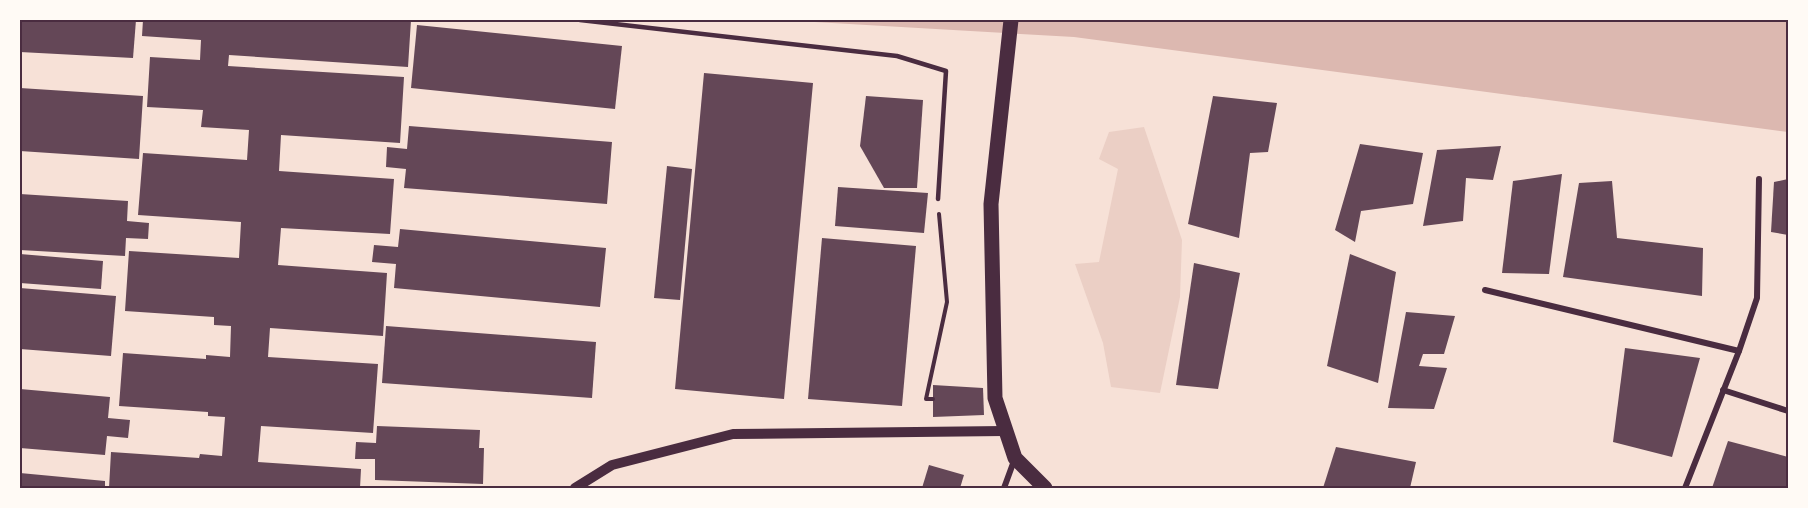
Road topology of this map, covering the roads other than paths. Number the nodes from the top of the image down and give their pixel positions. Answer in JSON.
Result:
{"nodes":[{"id":1,"x":580,"y":20,"type":"edge"},
{"id":2,"x":1011,"y":20,"type":"edge"},
{"id":3,"x":1760,"y":179,"type":"dead end"},
{"id":4,"x":938,"y":199,"type":"road end"},
{"id":5,"x":1485,"y":291,"type":"dead end"},
{"id":6,"x":1739,"y":351,"type":"junction"},
{"id":7,"x":1723,"y":390,"type":"junction"},
{"id":8,"x":1788,"y":411,"type":"edge"},
{"id":9,"x":1004,"y":431,"type":"junction"},
{"id":10,"x":1016,"y":458,"type":"junction"},
{"id":11,"x":575,"y":489,"type":"edge"},
{"id":12,"x":1004,"y":489,"type":"edge"},
{"id":13,"x":1045,"y":489,"type":"edge"},
{"id":14,"x":1684,"y":489,"type":"edge"}],
"edges":[{"from":1,"to":4,"type":"lane"},
{"from":2,"to":9,"type":"main road"},
{"from":3,"to":6,"type":"street"},
{"from":5,"to":6,"type":"street"},
{"from":6,"to":7,"type":"street"},
{"from":7,"to":8,"type":"street"},
{"from":7,"to":14,"type":"street"},
{"from":9,"to":10,"type":"main road"},
{"from":9,"to":11,"type":"street"},
{"from":10,"to":12,"type":"street"},
{"from":10,"to":13,"type":"main road"}]}
